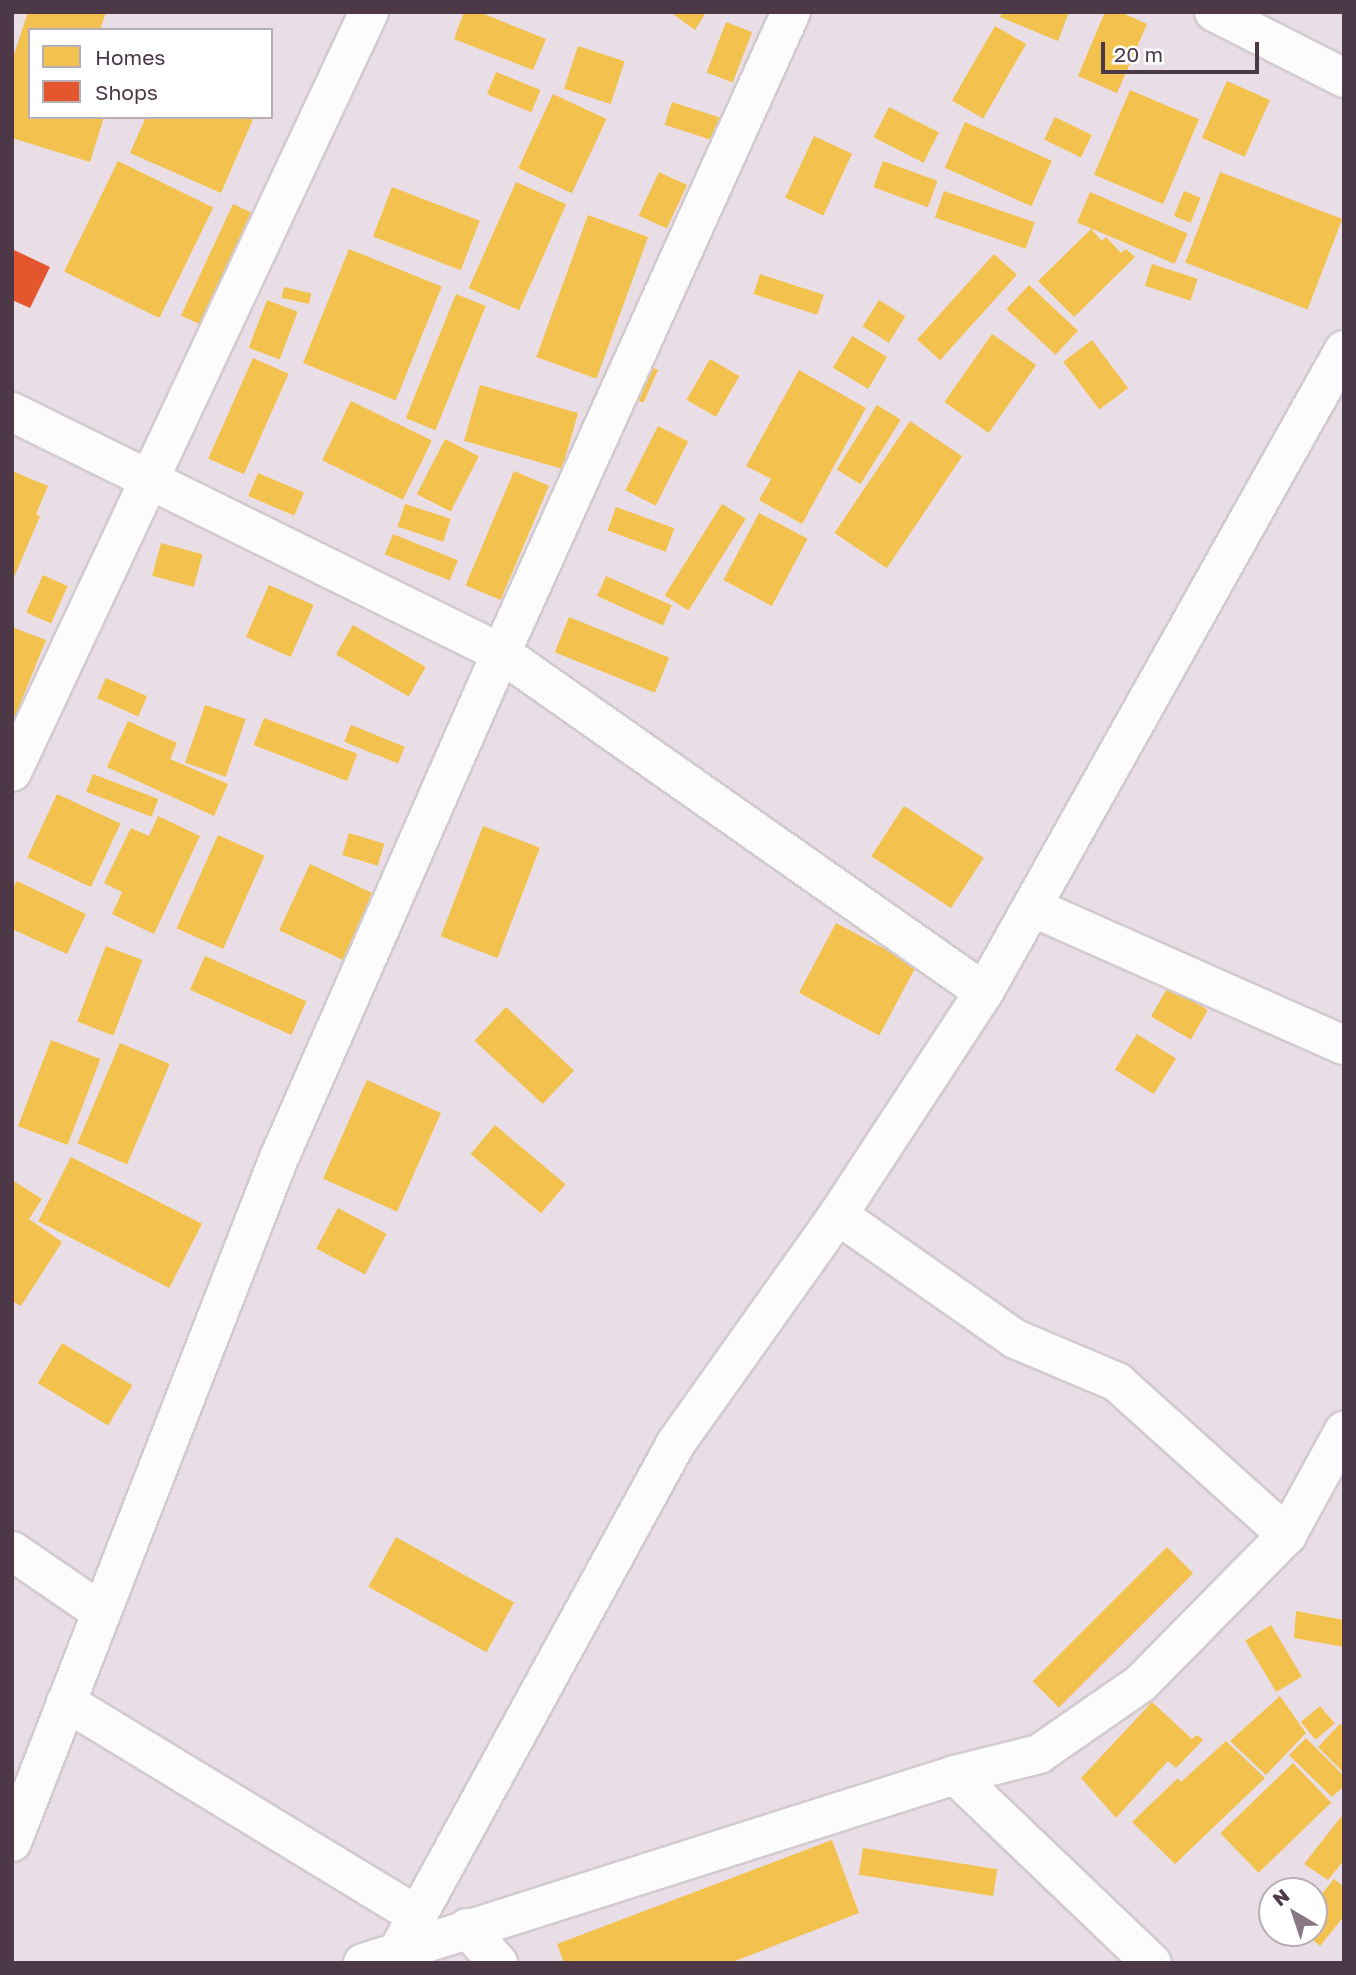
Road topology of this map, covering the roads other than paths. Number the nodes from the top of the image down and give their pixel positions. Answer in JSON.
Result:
{"nodes":[{"id":1,"x":369,"y":12,"type":"edge"},
{"id":2,"x":791,"y":12,"type":"edge"},
{"id":3,"x":1214,"y":12,"type":"edge"},
{"id":4,"x":1344,"y":78,"type":"edge"},
{"id":5,"x":1344,"y":350,"type":"edge"},
{"id":6,"x":12,"y":412,"type":"edge"},
{"id":7,"x":150,"y":480,"type":"junction"},
{"id":8,"x":501,"y":653,"type":"junction"},
{"id":9,"x":12,"y":772,"type":"edge"},
{"id":10,"x":1032,"y":907,"type":"junction"},
{"id":11,"x":984,"y":992,"type":"junction"},
{"id":12,"x":1344,"y":1045,"type":"edge"},
{"id":13,"x":838,"y":1214,"type":"junction"},
{"id":14,"x":1344,"y":1431,"type":"edge"},
{"id":15,"x":1287,"y":1535,"type":"junction"},
{"id":16,"x":12,"y":1551,"type":"edge"},
{"id":17,"x":101,"y":1612,"type":"junction"},
{"id":18,"x":66,"y":1702,"type":"junction"},
{"id":19,"x":955,"y":1775,"type":"junction"},
{"id":20,"x":12,"y":1842,"type":"edge"},
{"id":21,"x":417,"y":1915,"type":"junction"},
{"id":22,"x":467,"y":1928,"type":"junction"},
{"id":23,"x":398,"y":1956,"type":"edge"},
{"id":24,"x":1139,"y":1959,"type":"edge"},
{"id":25,"x":363,"y":1963,"type":"edge"},
{"id":26,"x":498,"y":1963,"type":"edge"}],
"edges":[{"from":1,"to":7,"type":"street"},
{"from":2,"to":8,"type":"street"},
{"from":3,"to":4,"type":"street"},
{"from":5,"to":10,"type":"street"},
{"from":6,"to":7,"type":"street"},
{"from":7,"to":8,"type":"street"},
{"from":7,"to":9,"type":"street"},
{"from":8,"to":11,"type":"street"},
{"from":8,"to":17,"type":"street"},
{"from":10,"to":11,"type":"street"},
{"from":10,"to":12,"type":"street"},
{"from":11,"to":13,"type":"street"},
{"from":13,"to":15,"type":"street"},
{"from":13,"to":21,"type":"street"},
{"from":14,"to":15,"type":"street"},
{"from":15,"to":19,"type":"street"},
{"from":16,"to":17,"type":"street"},
{"from":17,"to":18,"type":"street"},
{"from":18,"to":20,"type":"street"},
{"from":18,"to":21,"type":"street"},
{"from":19,"to":22,"type":"street"},
{"from":19,"to":24,"type":"street"},
{"from":21,"to":23,"type":"street"},
{"from":22,"to":23,"type":"street"},
{"from":22,"to":26,"type":"street"},
{"from":23,"to":25,"type":"street"}]}
